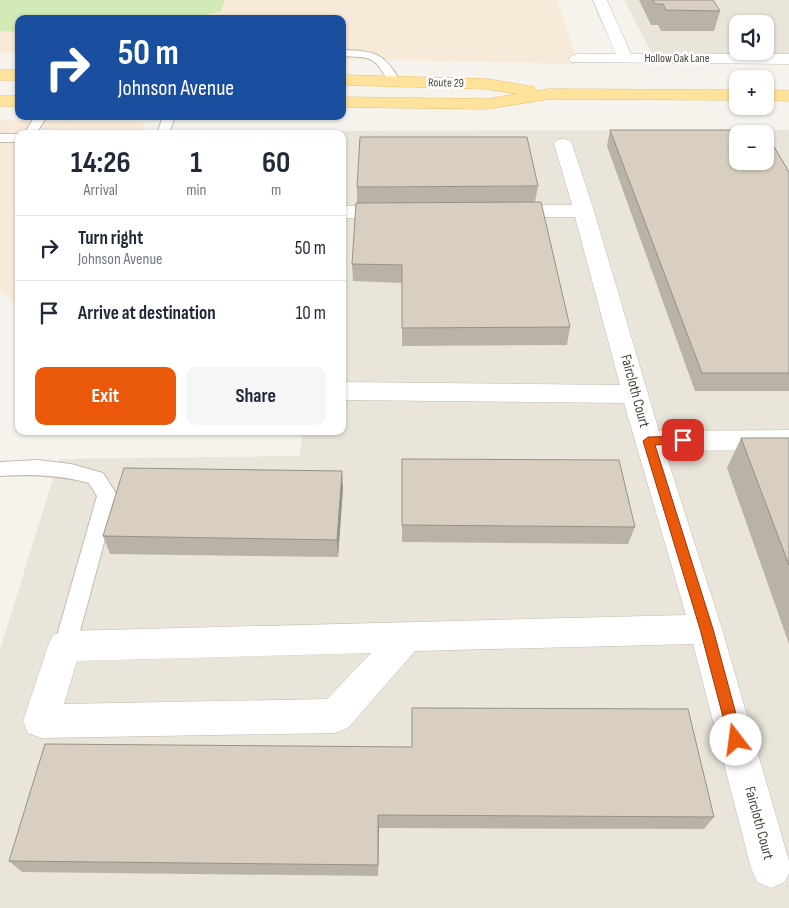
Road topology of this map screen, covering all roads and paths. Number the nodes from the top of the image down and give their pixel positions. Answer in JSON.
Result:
{"nodes":[{"id":1,"x":600,"y":0,"type":"edge"},
{"id":2,"x":346,"y":53,"type":"edge"},
{"id":3,"x":625,"y":58,"type":"junction"},
{"id":4,"x":789,"y":58,"type":"edge"},
{"id":5,"x":577,"y":59,"type":"dead end"},
{"id":6,"x":0,"y":75,"type":"edge"},
{"id":7,"x":15,"y":75,"type":"edge"},
{"id":8,"x":346,"y":80,"type":"edge"},
{"id":9,"x":394,"y":81,"type":"junction"},
{"id":10,"x":549,"y":94,"type":"junction"},
{"id":11,"x":729,"y":95,"type":"edge"},
{"id":12,"x":774,"y":96,"type":"edge"},
{"id":13,"x":789,"y":96,"type":"edge"},
{"id":14,"x":0,"y":101,"type":"edge"},
{"id":15,"x":15,"y":101,"type":"edge"},
{"id":16,"x":346,"y":102,"type":"edge"},
{"id":17,"x":0,"y":138,"type":"edge"},
{"id":18,"x":15,"y":138,"type":"edge"},
{"id":19,"x":563,"y":144,"type":"dead end"},
{"id":20,"x":488,"y":211,"type":"edge"},
{"id":21,"x":584,"y":211,"type":"junction"},
{"id":22,"x":346,"y":212,"type":"edge"},
{"id":23,"x":411,"y":212,"type":"edge"},
{"id":24,"x":346,"y":391,"type":"edge"},
{"id":25,"x":636,"y":394,"type":"junction"},
{"id":26,"x":789,"y":440,"type":"edge"},
{"id":27,"x":648,"y":441,"type":"junction"},
{"id":28,"x":0,"y":469,"type":"edge"},
{"id":29,"x":706,"y":629,"type":"junction"},
{"id":30,"x":408,"y":636,"type":"junction"},
{"id":31,"x":65,"y":646,"type":"junction"},
{"id":32,"x":771,"y":868,"type":"dead end"}],
"edges":[{"from":1,"to":3,"type":"street","name":"Hollow Oak Lane"},
{"from":2,"to":9,"type":"lane"},
{"from":3,"to":4,"type":"street","name":"Hollow Oak Lane"},
{"from":3,"to":5,"type":"street","name":"Hollow Oak Lane"},
{"from":6,"to":7,"type":"main road"},
{"from":8,"to":9,"type":"main road","name":"Route 29"},
{"from":9,"to":10,"type":"main road","name":"Route 29"},
{"from":10,"to":11,"type":"main road","name":"Route 29"},
{"from":10,"to":16,"type":"main road","name":"Route 29"},
{"from":12,"to":13,"type":"main road"},
{"from":14,"to":15,"type":"main road"},
{"from":17,"to":18,"type":"lane"},
{"from":19,"to":21,"type":"street","name":"Faircloth Court"},
{"from":20,"to":21,"type":"street"},
{"from":21,"to":25,"type":"street","name":"Faircloth Court"},
{"from":22,"to":23,"type":"street"},
{"from":24,"to":25,"type":"street"},
{"from":25,"to":27,"type":"street","name":"Faircloth Court"},
{"from":26,"to":27,"type":"street"},
{"from":27,"to":29,"type":"street","name":"Faircloth Court"},
{"from":28,"to":31,"type":"lane"},
{"from":29,"to":30,"type":"street"},
{"from":29,"to":32,"type":"street","name":"Faircloth Court"},
{"from":30,"to":31,"type":"street"},
{"from":30,"to":31,"type":"street"}]}
